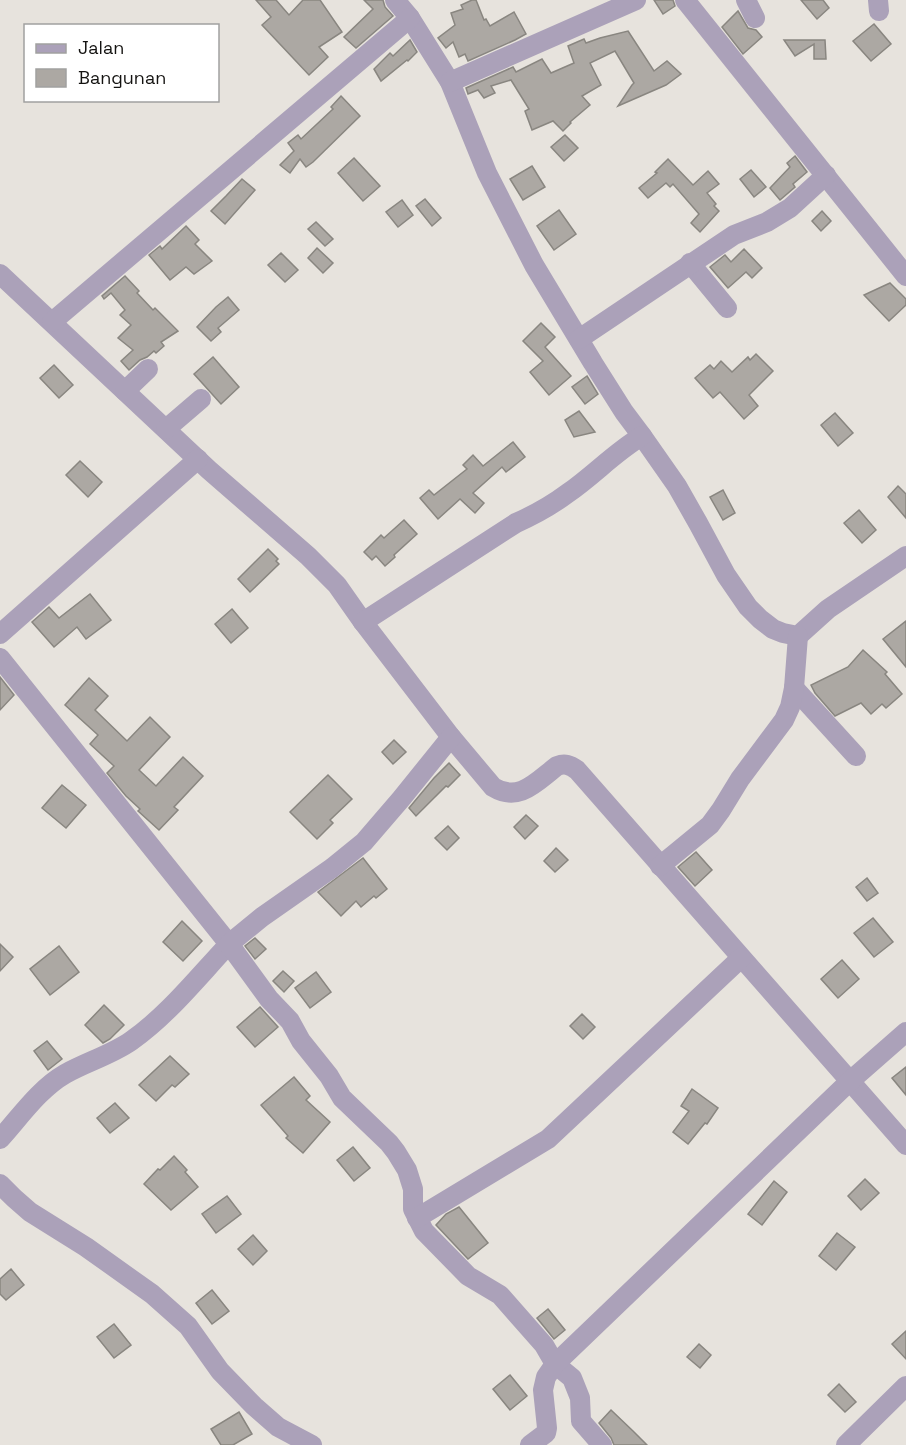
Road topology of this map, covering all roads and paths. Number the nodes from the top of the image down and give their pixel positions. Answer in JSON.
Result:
{"nodes":[{"id":1,"x":395,"y":0,"type":"edge"},
{"id":2,"x":636,"y":0,"type":"edge"},
{"id":3,"x":746,"y":0,"type":"edge"},
{"id":4,"x":688,"y":1,"type":"edge"},
{"id":5,"x":410,"y":18,"type":"junction"},
{"id":6,"x":755,"y":18,"type":"dead end"},
{"id":7,"x":450,"y":82,"type":"junction"},
{"id":8,"x":826,"y":175,"type":"junction"},
{"id":9,"x":690,"y":263,"type":"junction"},
{"id":10,"x":0,"y":274,"type":"edge"},
{"id":11,"x":906,"y":276,"type":"edge"},
{"id":12,"x":727,"y":308,"type":"dead end"},
{"id":13,"x":52,"y":322,"type":"junction"},
{"id":14,"x":579,"y":339,"type":"junction"},
{"id":15,"x":148,"y":369,"type":"dead end"},
{"id":16,"x":125,"y":392,"type":"junction"},
{"id":17,"x":201,"y":399,"type":"dead end"},
{"id":18,"x":166,"y":429,"type":"junction"},
{"id":19,"x":642,"y":436,"type":"junction"},
{"id":20,"x":198,"y":459,"type":"junction"},
{"id":21,"x":906,"y":556,"type":"edge"},
{"id":22,"x":363,"y":622,"type":"junction"},
{"id":23,"x":0,"y":634,"type":"edge"},
{"id":24,"x":798,"y":636,"type":"junction"},
{"id":25,"x":0,"y":658,"type":"edge"},
{"id":26,"x":794,"y":688,"type":"junction"},
{"id":27,"x":451,"y":737,"type":"junction"},
{"id":28,"x":856,"y":756,"type":"dead end"},
{"id":29,"x":660,"y":866,"type":"junction"},
{"id":30,"x":229,"y":944,"type":"junction"},
{"id":31,"x":741,"y":958,"type":"junction"},
{"id":32,"x":906,"y":1032,"type":"edge"},
{"id":33,"x":849,"y":1082,"type":"junction"},
{"id":34,"x":0,"y":1139,"type":"edge"},
{"id":35,"x":906,"y":1145,"type":"edge"},
{"id":36,"x":0,"y":1184,"type":"edge"},
{"id":37,"x":417,"y":1218,"type":"junction"},
{"id":38,"x":555,"y":1364,"type":"junction"},
{"id":39,"x":906,"y":1386,"type":"edge"},
{"id":40,"x":312,"y":1445,"type":"edge"},
{"id":41,"x":530,"y":1445,"type":"edge"},
{"id":42,"x":602,"y":1445,"type":"edge"},
{"id":43,"x":846,"y":1445,"type":"edge"}],
"edges":[{"from":1,"to":5,"type":"street"},
{"from":2,"to":7,"type":"street"},
{"from":3,"to":6,"type":"street"},
{"from":4,"to":8,"type":"street"},
{"from":5,"to":7,"type":"street"},
{"from":5,"to":13,"type":"street"},
{"from":7,"to":14,"type":"street"},
{"from":8,"to":9,"type":"street"},
{"from":8,"to":11,"type":"street"},
{"from":9,"to":12,"type":"street"},
{"from":9,"to":14,"type":"street"},
{"from":10,"to":13,"type":"street"},
{"from":13,"to":16,"type":"street"},
{"from":14,"to":19,"type":"street"},
{"from":15,"to":16,"type":"street"},
{"from":16,"to":18,"type":"street"},
{"from":17,"to":18,"type":"street"},
{"from":18,"to":20,"type":"street"},
{"from":19,"to":22,"type":"street"},
{"from":19,"to":24,"type":"street"},
{"from":20,"to":22,"type":"street"},
{"from":20,"to":23,"type":"street"},
{"from":21,"to":24,"type":"street"},
{"from":22,"to":27,"type":"street"},
{"from":24,"to":26,"type":"street"},
{"from":25,"to":30,"type":"street"},
{"from":26,"to":28,"type":"street"},
{"from":26,"to":29,"type":"street"},
{"from":27,"to":29,"type":"street"},
{"from":27,"to":30,"type":"street"},
{"from":29,"to":31,"type":"street"},
{"from":30,"to":34,"type":"street"},
{"from":30,"to":37,"type":"street"},
{"from":31,"to":33,"type":"street"},
{"from":31,"to":37,"type":"street"},
{"from":32,"to":33,"type":"street"},
{"from":33,"to":35,"type":"street"},
{"from":33,"to":38,"type":"street"},
{"from":36,"to":40,"type":"street"},
{"from":37,"to":38,"type":"street"},
{"from":38,"to":41,"type":"street"},
{"from":38,"to":42,"type":"street"},
{"from":39,"to":43,"type":"street"}]}
